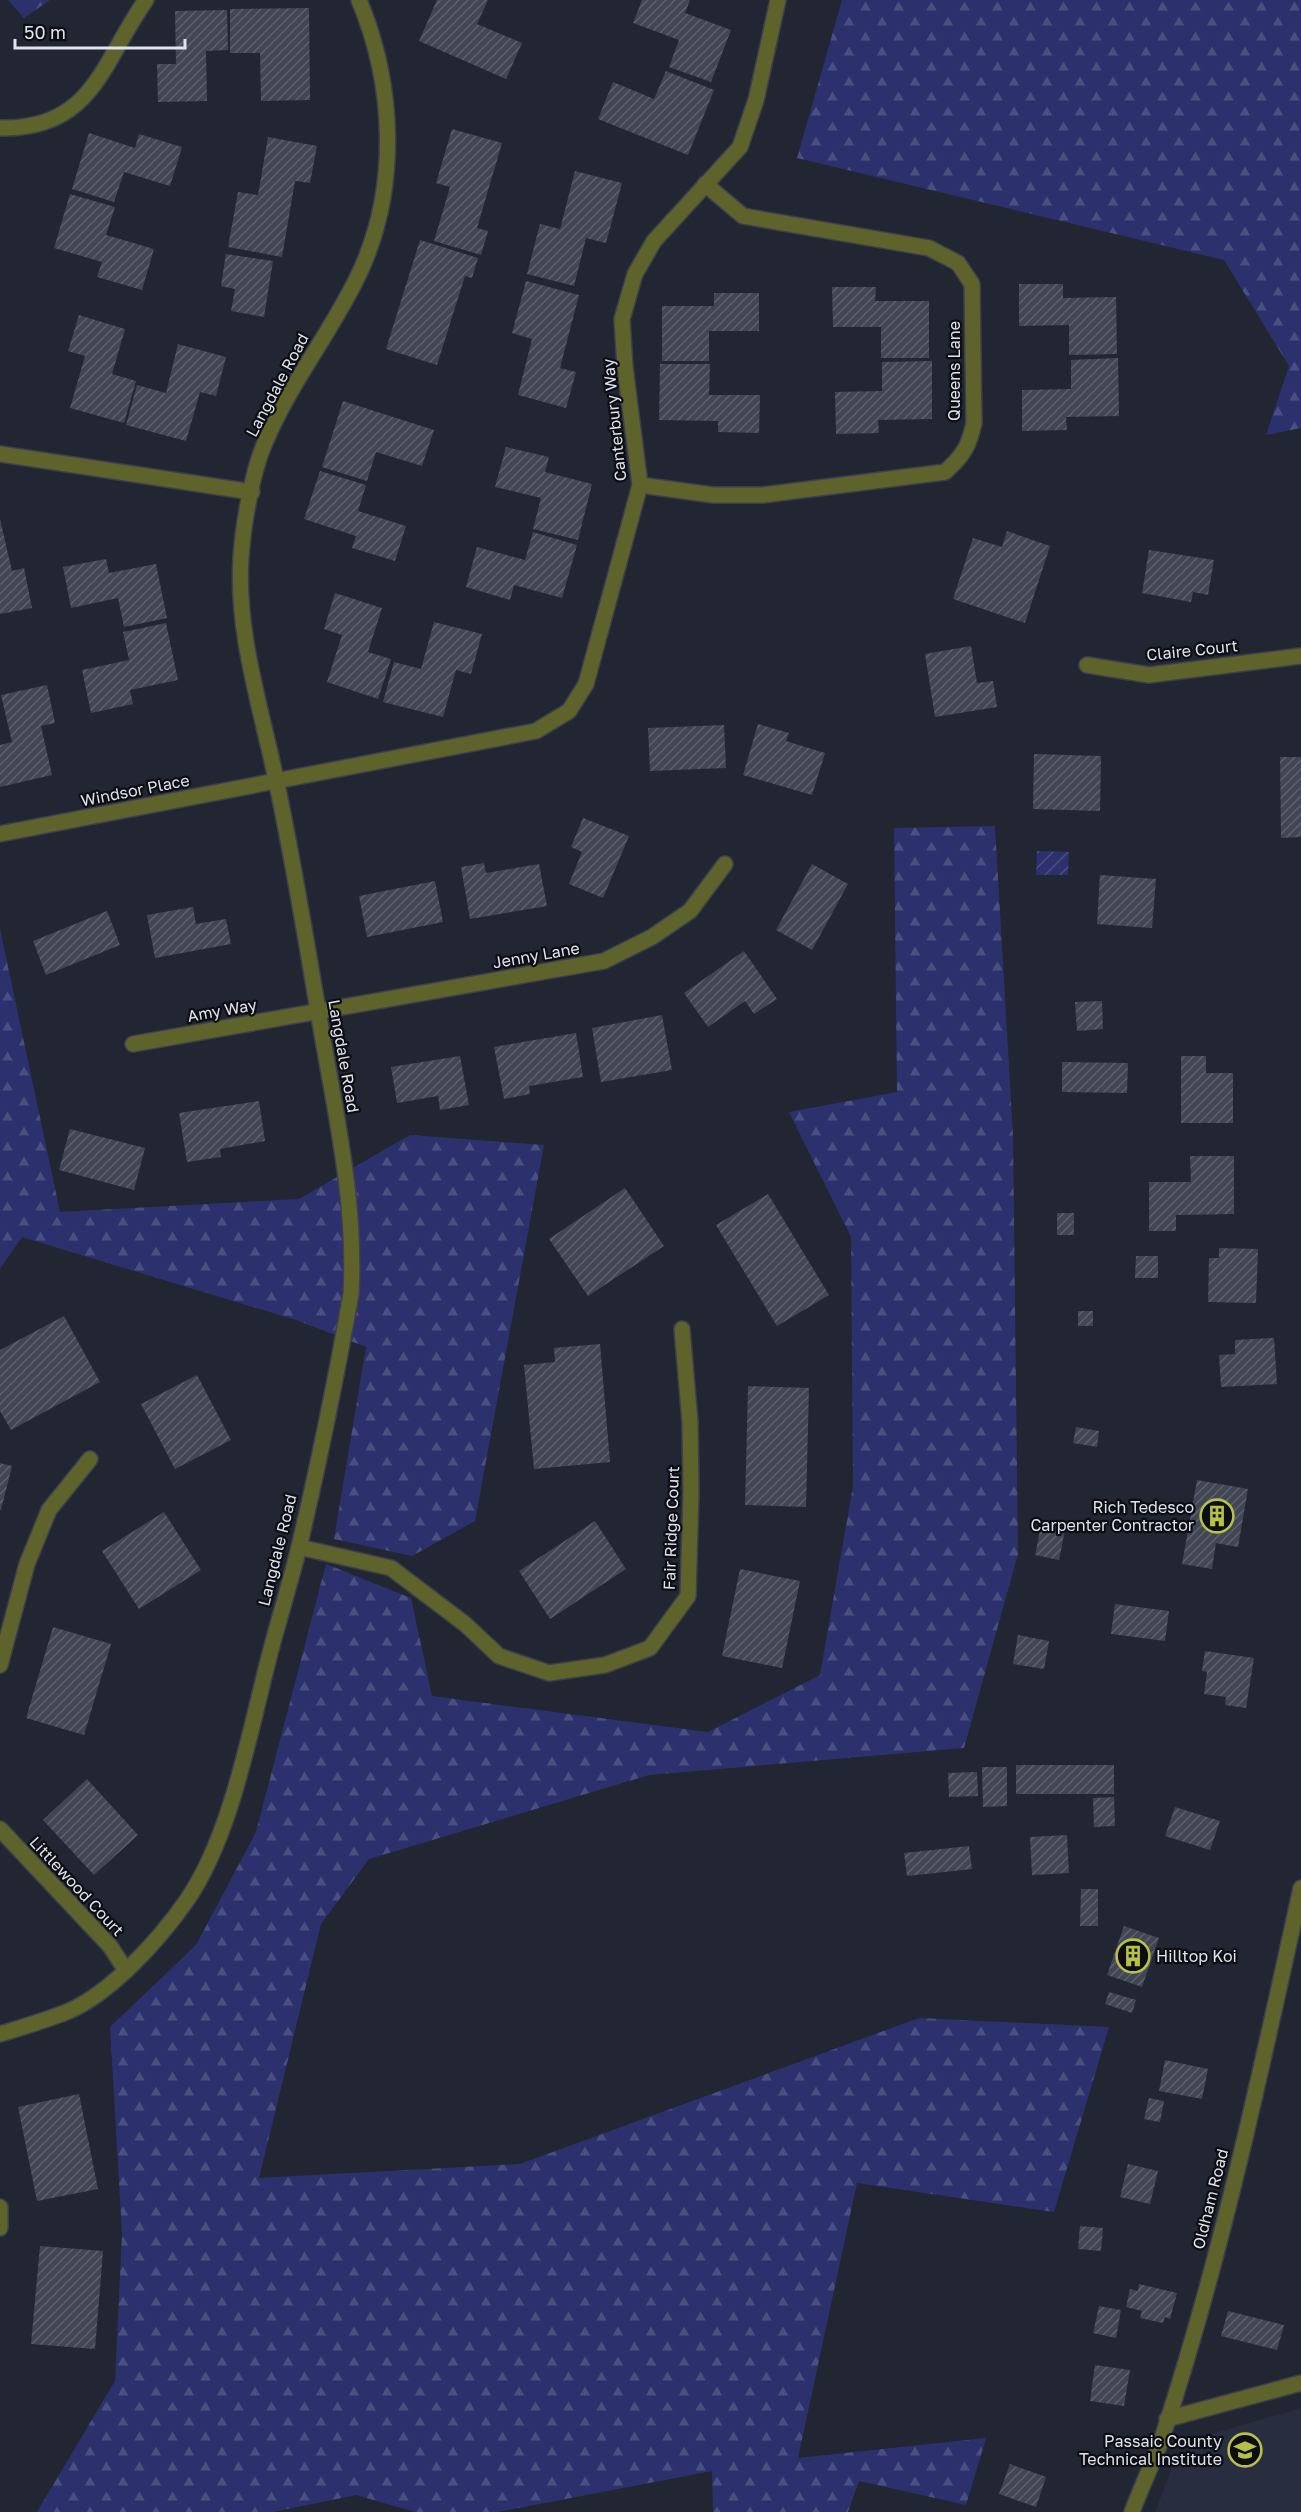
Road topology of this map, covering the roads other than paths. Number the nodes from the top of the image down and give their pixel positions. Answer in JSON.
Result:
{"nodes":[{"id":1,"x":146,"y":0,"type":"edge"},
{"id":2,"x":359,"y":0,"type":"edge"},
{"id":3,"x":778,"y":0,"type":"edge"},
{"id":4,"x":0,"y":128,"type":"edge"},
{"id":5,"x":705,"y":184,"type":"junction"},
{"id":6,"x":0,"y":454,"type":"edge"},
{"id":7,"x":640,"y":484,"type":"junction"},
{"id":8,"x":252,"y":492,"type":"junction"},
{"id":9,"x":1301,"y":656,"type":"edge"},
{"id":10,"x":1087,"y":665,"type":"dead end"},
{"id":11,"x":276,"y":782,"type":"junction"},
{"id":12,"x":0,"y":834,"type":"edge"},
{"id":13,"x":725,"y":864,"type":"dead end"},
{"id":14,"x":318,"y":1012,"type":"junction"},
{"id":15,"x":133,"y":1044,"type":"dead end"},
{"id":16,"x":682,"y":1329,"type":"dead end"},
{"id":17,"x":90,"y":1459,"type":"dead end"},
{"id":18,"x":299,"y":1547,"type":"junction"},
{"id":19,"x":0,"y":1665,"type":"edge"},
{"id":20,"x":0,"y":1829,"type":"edge"},
{"id":21,"x":1301,"y":1888,"type":"edge"},
{"id":22,"x":125,"y":1969,"type":"junction"},
{"id":23,"x":0,"y":2034,"type":"edge"},
{"id":24,"x":0,"y":2206,"type":"edge"},
{"id":25,"x":0,"y":2228,"type":"edge"},
{"id":26,"x":1301,"y":2383,"type":"edge"},
{"id":27,"x":1167,"y":2419,"type":"junction"},
{"id":28,"x":1132,"y":2512,"type":"edge"}],
"edges":[{"from":1,"to":4,"type":"street"},
{"from":2,"to":8,"type":"street","name":"Langdale Road"},
{"from":3,"to":5,"type":"street","name":"Canterbury Way"},
{"from":5,"to":7,"type":"street","name":"Canterbury Way"},
{"from":5,"to":7,"type":"street","name":"Queens Lane"},
{"from":6,"to":8,"type":"street"},
{"from":7,"to":11,"type":"street","name":"Canterbury Way"},
{"from":8,"to":11,"type":"street","name":"Langdale Road"},
{"from":9,"to":10,"type":"street","name":"Claire Court"},
{"from":11,"to":12,"type":"street","name":"Windsor Place"},
{"from":11,"to":14,"type":"street","name":"Langdale Road"},
{"from":13,"to":14,"type":"street","name":"Jenny Lane"},
{"from":14,"to":15,"type":"street","name":"Amy Way"},
{"from":14,"to":18,"type":"street","name":"Langdale Road"},
{"from":16,"to":18,"type":"street","name":"Fair Ridge Court"},
{"from":17,"to":19,"type":"street"},
{"from":18,"to":22,"type":"street","name":"Langdale Road"},
{"from":20,"to":22,"type":"street","name":"Littlewood Court"},
{"from":21,"to":27,"type":"street","name":"Oldham Road"},
{"from":22,"to":23,"type":"street","name":"Langdale Road"},
{"from":24,"to":25,"type":"street"},
{"from":26,"to":27,"type":"street"},
{"from":27,"to":28,"type":"street","name":"Oldham Road"}]}
